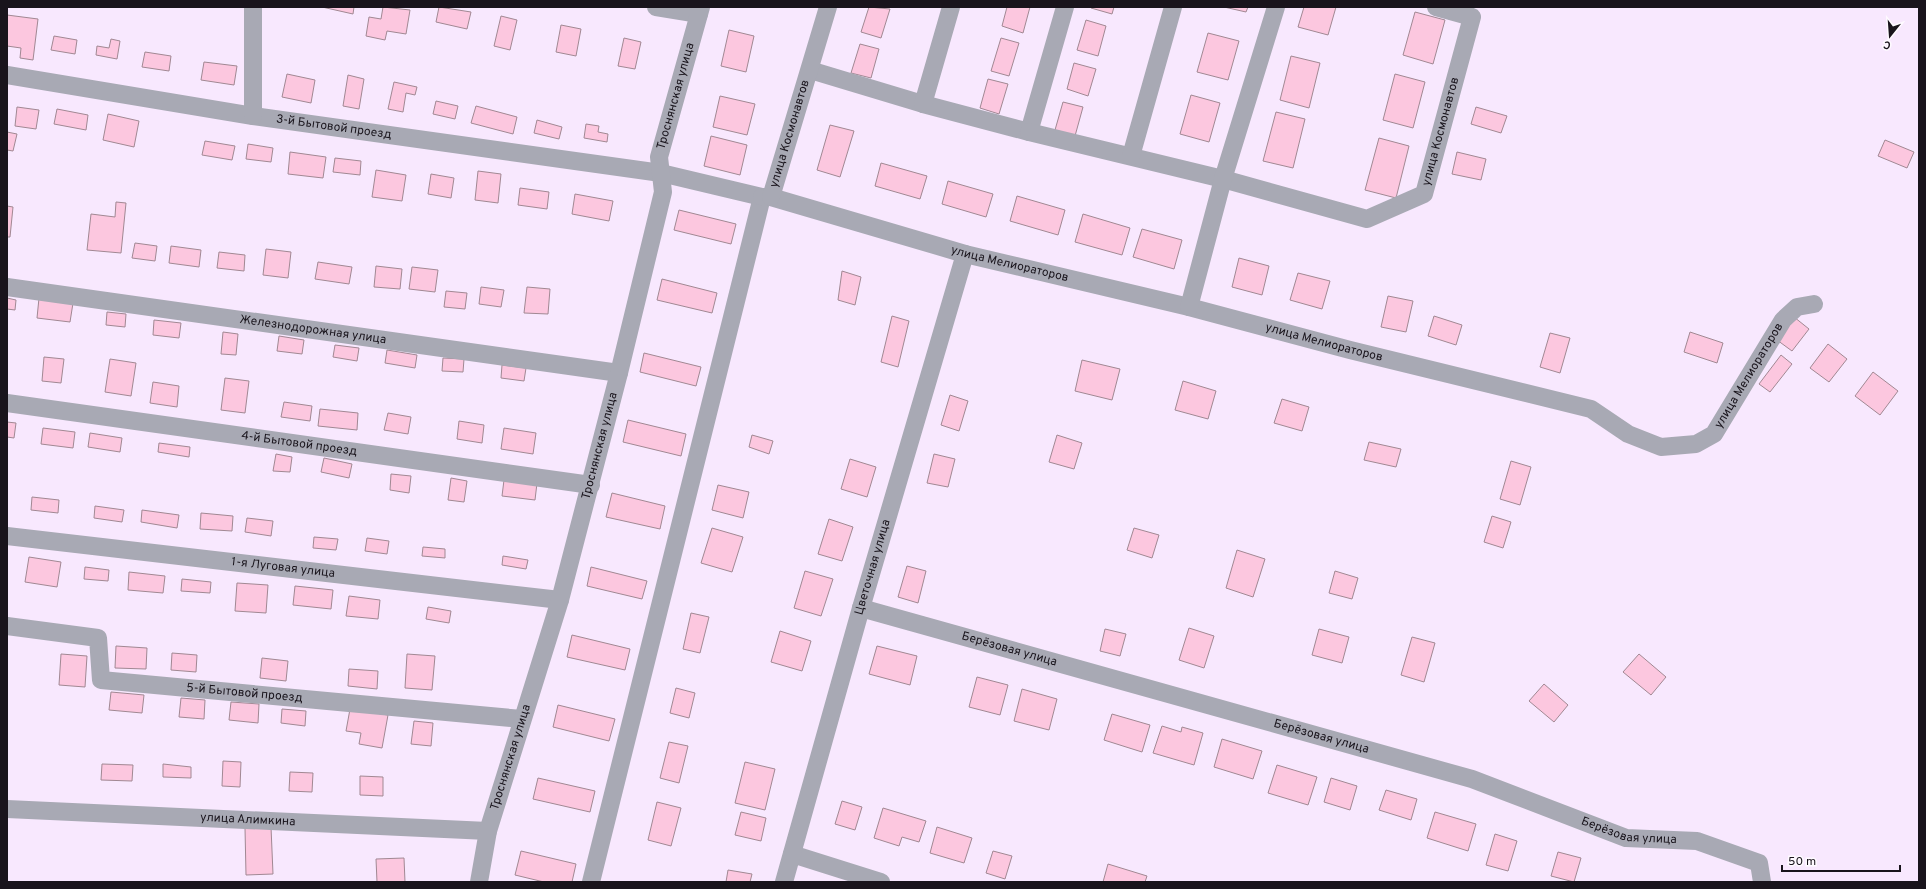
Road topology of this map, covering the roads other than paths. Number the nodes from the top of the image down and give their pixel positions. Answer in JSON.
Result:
{"nodes":[{"id":1,"x":253,"y":7,"type":"edge"},
{"id":2,"x":656,"y":7,"type":"edge"},
{"id":3,"x":828,"y":7,"type":"edge"},
{"id":4,"x":950,"y":7,"type":"edge"},
{"id":5,"x":1065,"y":7,"type":"edge"},
{"id":6,"x":1173,"y":7,"type":"edge"},
{"id":7,"x":1276,"y":7,"type":"edge"},
{"id":8,"x":1436,"y":7,"type":"edge"},
{"id":9,"x":700,"y":11,"type":"edge"},
{"id":10,"x":810,"y":70,"type":"junction"},
{"id":11,"x":7,"y":75,"type":"edge"},
{"id":12,"x":923,"y":104,"type":"junction"},
{"id":13,"x":253,"y":116,"type":"junction"},
{"id":14,"x":1029,"y":132,"type":"junction"},
{"id":15,"x":1131,"y":156,"type":"junction"},
{"id":16,"x":661,"y":173,"type":"junction"},
{"id":17,"x":1223,"y":179,"type":"junction"},
{"id":18,"x":766,"y":197,"type":"junction"},
{"id":19,"x":965,"y":254,"type":"junction"},
{"id":20,"x":7,"y":287,"type":"edge"},
{"id":21,"x":1814,"y":304,"type":"dead end"},
{"id":22,"x":1189,"y":306,"type":"junction"},
{"id":23,"x":620,"y":373,"type":"junction"},
{"id":24,"x":7,"y":403,"type":"edge"},
{"id":25,"x":591,"y":485,"type":"junction"},
{"id":26,"x":7,"y":536,"type":"edge"},
{"id":27,"x":560,"y":600,"type":"junction"},
{"id":28,"x":861,"y":608,"type":"junction"},
{"id":29,"x":7,"y":626,"type":"edge"},
{"id":30,"x":522,"y":719,"type":"junction"},
{"id":31,"x":7,"y":808,"type":"edge"},
{"id":32,"x":488,"y":831,"type":"junction"},
{"id":33,"x":792,"y":854,"type":"junction"},
{"id":34,"x":479,"y":882,"type":"edge"},
{"id":35,"x":591,"y":882,"type":"edge"},
{"id":36,"x":784,"y":882,"type":"edge"},
{"id":37,"x":881,"y":882,"type":"edge"},
{"id":38,"x":1762,"y":882,"type":"edge"}],
"edges":[{"from":1,"to":13,"type":"street"},
{"from":2,"to":9,"type":"street"},
{"from":3,"to":10,"type":"street","name":"улица Космонавтов"},
{"from":4,"to":12,"type":"street"},
{"from":5,"to":14,"type":"street"},
{"from":6,"to":15,"type":"street"},
{"from":7,"to":17,"type":"street"},
{"from":8,"to":17,"type":"street","name":"улица Космонавтов"},
{"from":9,"to":16,"type":"street","name":"Троснянская улица"},
{"from":10,"to":12,"type":"street","name":"улица Космонавтов"},
{"from":10,"to":18,"type":"street","name":"улица Космонавтов"},
{"from":11,"to":13,"type":"street","name":"3-й Бытовой проезд"},
{"from":12,"to":14,"type":"street","name":"улица Космонавтов"},
{"from":13,"to":16,"type":"street","name":"3-й Бытовой проезд"},
{"from":14,"to":15,"type":"street","name":"улица Космонавтов"},
{"from":15,"to":17,"type":"street","name":"улица Космонавтов"},
{"from":16,"to":18,"type":"street","name":"3-й Бытовой проезд"},
{"from":16,"to":23,"type":"street","name":"Троснянская улица"},
{"from":17,"to":22,"type":"street"},
{"from":18,"to":19,"type":"street","name":"улица Мелиораторов"},
{"from":18,"to":35,"type":"street","name":"улица Космонавтов"},
{"from":19,"to":22,"type":"street","name":"улица Мелиораторов"},
{"from":19,"to":28,"type":"street","name":"Цветочная улица"},
{"from":20,"to":23,"type":"street","name":"Железнодорожная улица"},
{"from":21,"to":22,"type":"street","name":"улица Мелиораторов"},
{"from":23,"to":25,"type":"street","name":"Троснянская улица"},
{"from":24,"to":25,"type":"street","name":"4-й Бытовой проезд"},
{"from":25,"to":27,"type":"street","name":"Троснянская улица"},
{"from":26,"to":27,"type":"street","name":"1-я Луговая улица"},
{"from":27,"to":30,"type":"street","name":"Троснянская улица"},
{"from":28,"to":33,"type":"street","name":"Цветочная улица"},
{"from":28,"to":38,"type":"street","name":"Берёзовая улица"},
{"from":29,"to":30,"type":"street","name":"5-й Бытовой проезд"},
{"from":30,"to":32,"type":"street","name":"Троснянская улица"},
{"from":31,"to":32,"type":"street","name":"улица Алимкина"},
{"from":32,"to":34,"type":"street","name":"Троснянская улица"},
{"from":33,"to":36,"type":"street","name":"Цветочная улица"},
{"from":33,"to":37,"type":"street"}]}
